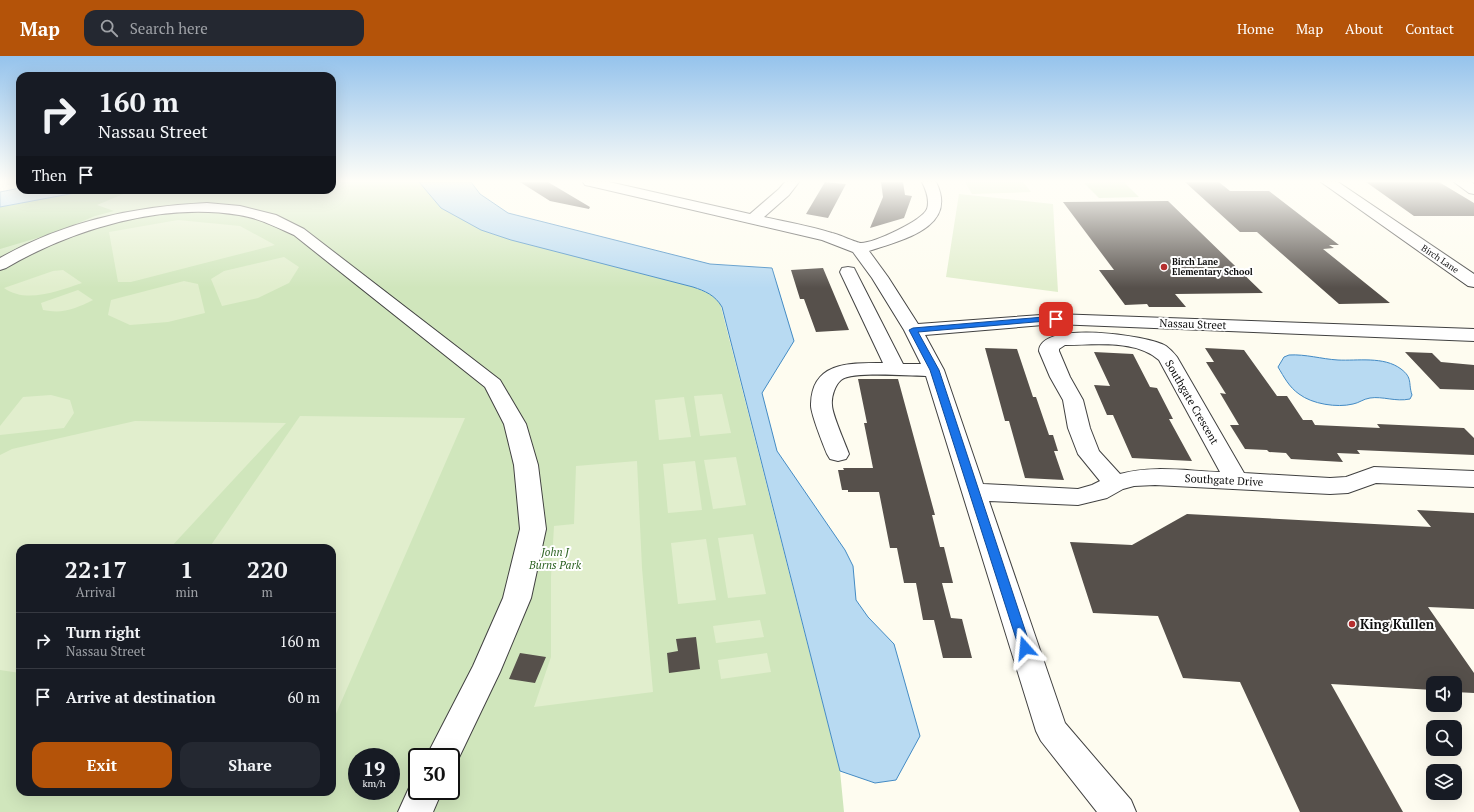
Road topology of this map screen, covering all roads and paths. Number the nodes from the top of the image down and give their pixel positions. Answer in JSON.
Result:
{"nodes":[{"id":1,"x":127,"y":217,"type":"edge"},
{"id":2,"x":267,"y":217,"type":"edge"},
{"id":3,"x":751,"y":217,"type":"edge"},
{"id":4,"x":928,"y":217,"type":"edge"},
{"id":5,"x":1380,"y":217,"type":"edge"},
{"id":6,"x":754,"y":218,"type":"joint"},
{"id":7,"x":859,"y":250,"type":"junction"},
{"id":8,"x":0,"y":264,"type":"edge"},
{"id":9,"x":848,"y":272,"type":"dead end"},
{"id":10,"x":1474,"y":282,"type":"edge"},
{"id":11,"x":913,"y":330,"type":"junction"},
{"id":12,"x":1474,"y":335,"type":"edge"},
{"id":13,"x":896,"y":369,"type":"junction"},
{"id":14,"x":934,"y":370,"type":"junction"},
{"id":15,"x":838,"y":454,"type":"dead end"},
{"id":16,"x":1474,"y":479,"type":"edge"},
{"id":17,"x":1237,"y":480,"type":"junction"},
{"id":18,"x":1115,"y":483,"type":"junction"},
{"id":19,"x":975,"y":492,"type":"junction"},
{"id":20,"x":447,"y":748,"type":"edge"},
{"id":21,"x":421,"y":800,"type":"edge"},
{"id":22,"x":415,"y":812,"type":"edge"},
{"id":23,"x":1119,"y":812,"type":"edge"}],
"edges":[{"from":1,"to":8,"type":"street"},
{"from":2,"to":20,"type":"street"},
{"from":3,"to":6,"type":"street"},
{"from":4,"to":7,"type":"street"},
{"from":5,"to":10,"type":"street","name":"Birch Lane"},
{"from":6,"to":7,"type":"street"},
{"from":7,"to":11,"type":"street"},
{"from":9,"to":13,"type":"street"},
{"from":11,"to":12,"type":"street","name":"Nassau Street"},
{"from":11,"to":14,"type":"street"},
{"from":13,"to":14,"type":"street"},
{"from":13,"to":15,"type":"street"},
{"from":14,"to":19,"type":"street"},
{"from":16,"to":17,"type":"street","name":"Southgate Drive"},
{"from":17,"to":18,"type":"street","name":"Southgate Drive"},
{"from":17,"to":18,"type":"street","name":"Southgate Crescent"},
{"from":18,"to":19,"type":"street","name":"Southgate Drive"},
{"from":19,"to":23,"type":"street"},
{"from":21,"to":22,"type":"street"}]}
